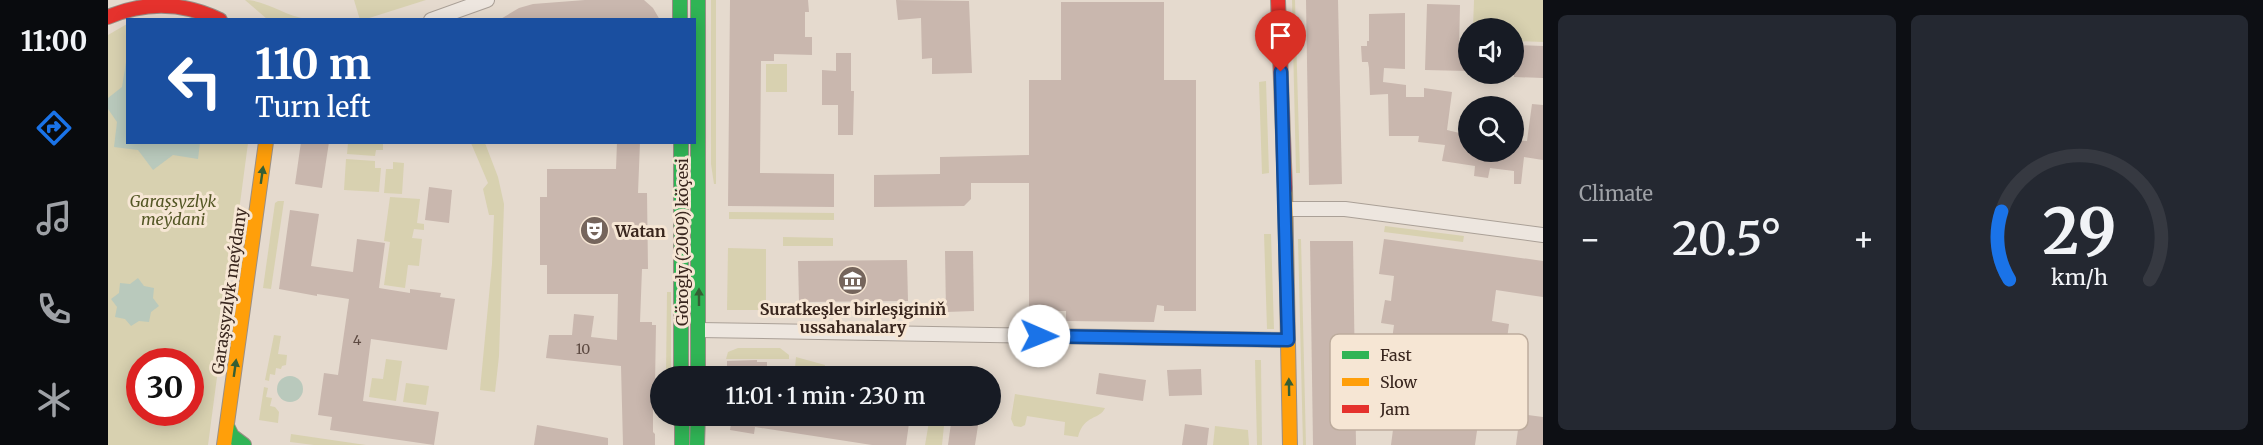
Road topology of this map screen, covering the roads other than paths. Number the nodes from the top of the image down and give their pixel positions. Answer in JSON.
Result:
{"nodes":[{"id":1,"x":487,"y":0,"type":"edge"},
{"id":2,"x":680,"y":0,"type":"edge"},
{"id":3,"x":698,"y":0,"type":"edge"},
{"id":4,"x":1278,"y":0,"type":"edge"},
{"id":5,"x":194,"y":4,"type":"edge"},
{"id":6,"x":108,"y":17,"type":"edge"},
{"id":7,"x":217,"y":18,"type":"edge"},
{"id":8,"x":437,"y":18,"type":"edge"},
{"id":9,"x":680,"y":18,"type":"edge"},
{"id":10,"x":266,"y":144,"type":"edge"},
{"id":11,"x":681,"y":144,"type":"edge"},
{"id":12,"x":1286,"y":209,"type":"junction"},
{"id":13,"x":1543,"y":236,"type":"edge"},
{"id":14,"x":699,"y":330,"type":"junction"},
{"id":15,"x":1288,"y":340,"type":"junction"},
{"id":16,"x":681,"y":366,"type":"edge"},
{"id":17,"x":698,"y":366,"type":"edge"},
{"id":18,"x":226,"y":426,"type":"junction"},
{"id":19,"x":682,"y":426,"type":"edge"},
{"id":20,"x":698,"y":426,"type":"edge"},
{"id":21,"x":224,"y":445,"type":"edge"},
{"id":22,"x":244,"y":445,"type":"edge"},
{"id":23,"x":682,"y":445,"type":"edge"},
{"id":24,"x":697,"y":445,"type":"edge"},
{"id":25,"x":1290,"y":445,"type":"edge"}],
"edges":[{"from":1,"to":8,"type":"street"},
{"from":2,"to":9,"type":"street"},
{"from":14,"to":3,"type":"street","name":"Görogly (2009) köçesi","one_way":true},
{"from":4,"to":12,"type":"street"},
{"from":5,"to":6,"type":"street"},
{"from":5,"to":7,"type":"street"},
{"from":18,"to":10,"type":"street","name":"Garaşsyzlyk meýdany","one_way":true},
{"from":11,"to":16,"type":"street","name":"Görogly (2009) köçesi"},
{"from":12,"to":13,"type":"street"},
{"from":12,"to":15,"type":"street"},
{"from":14,"to":15,"type":"street"},
{"from":14,"to":17,"type":"street","name":"Görogly (2009) köçesi"},
{"from":25,"to":15,"type":"street","one_way":true},
{"from":18,"to":21,"type":"street","name":"Garaşsyzlyk meýdany"},
{"from":18,"to":22,"type":"street"},
{"from":19,"to":23,"type":"street"},
{"from":20,"to":24,"type":"street"}]}
